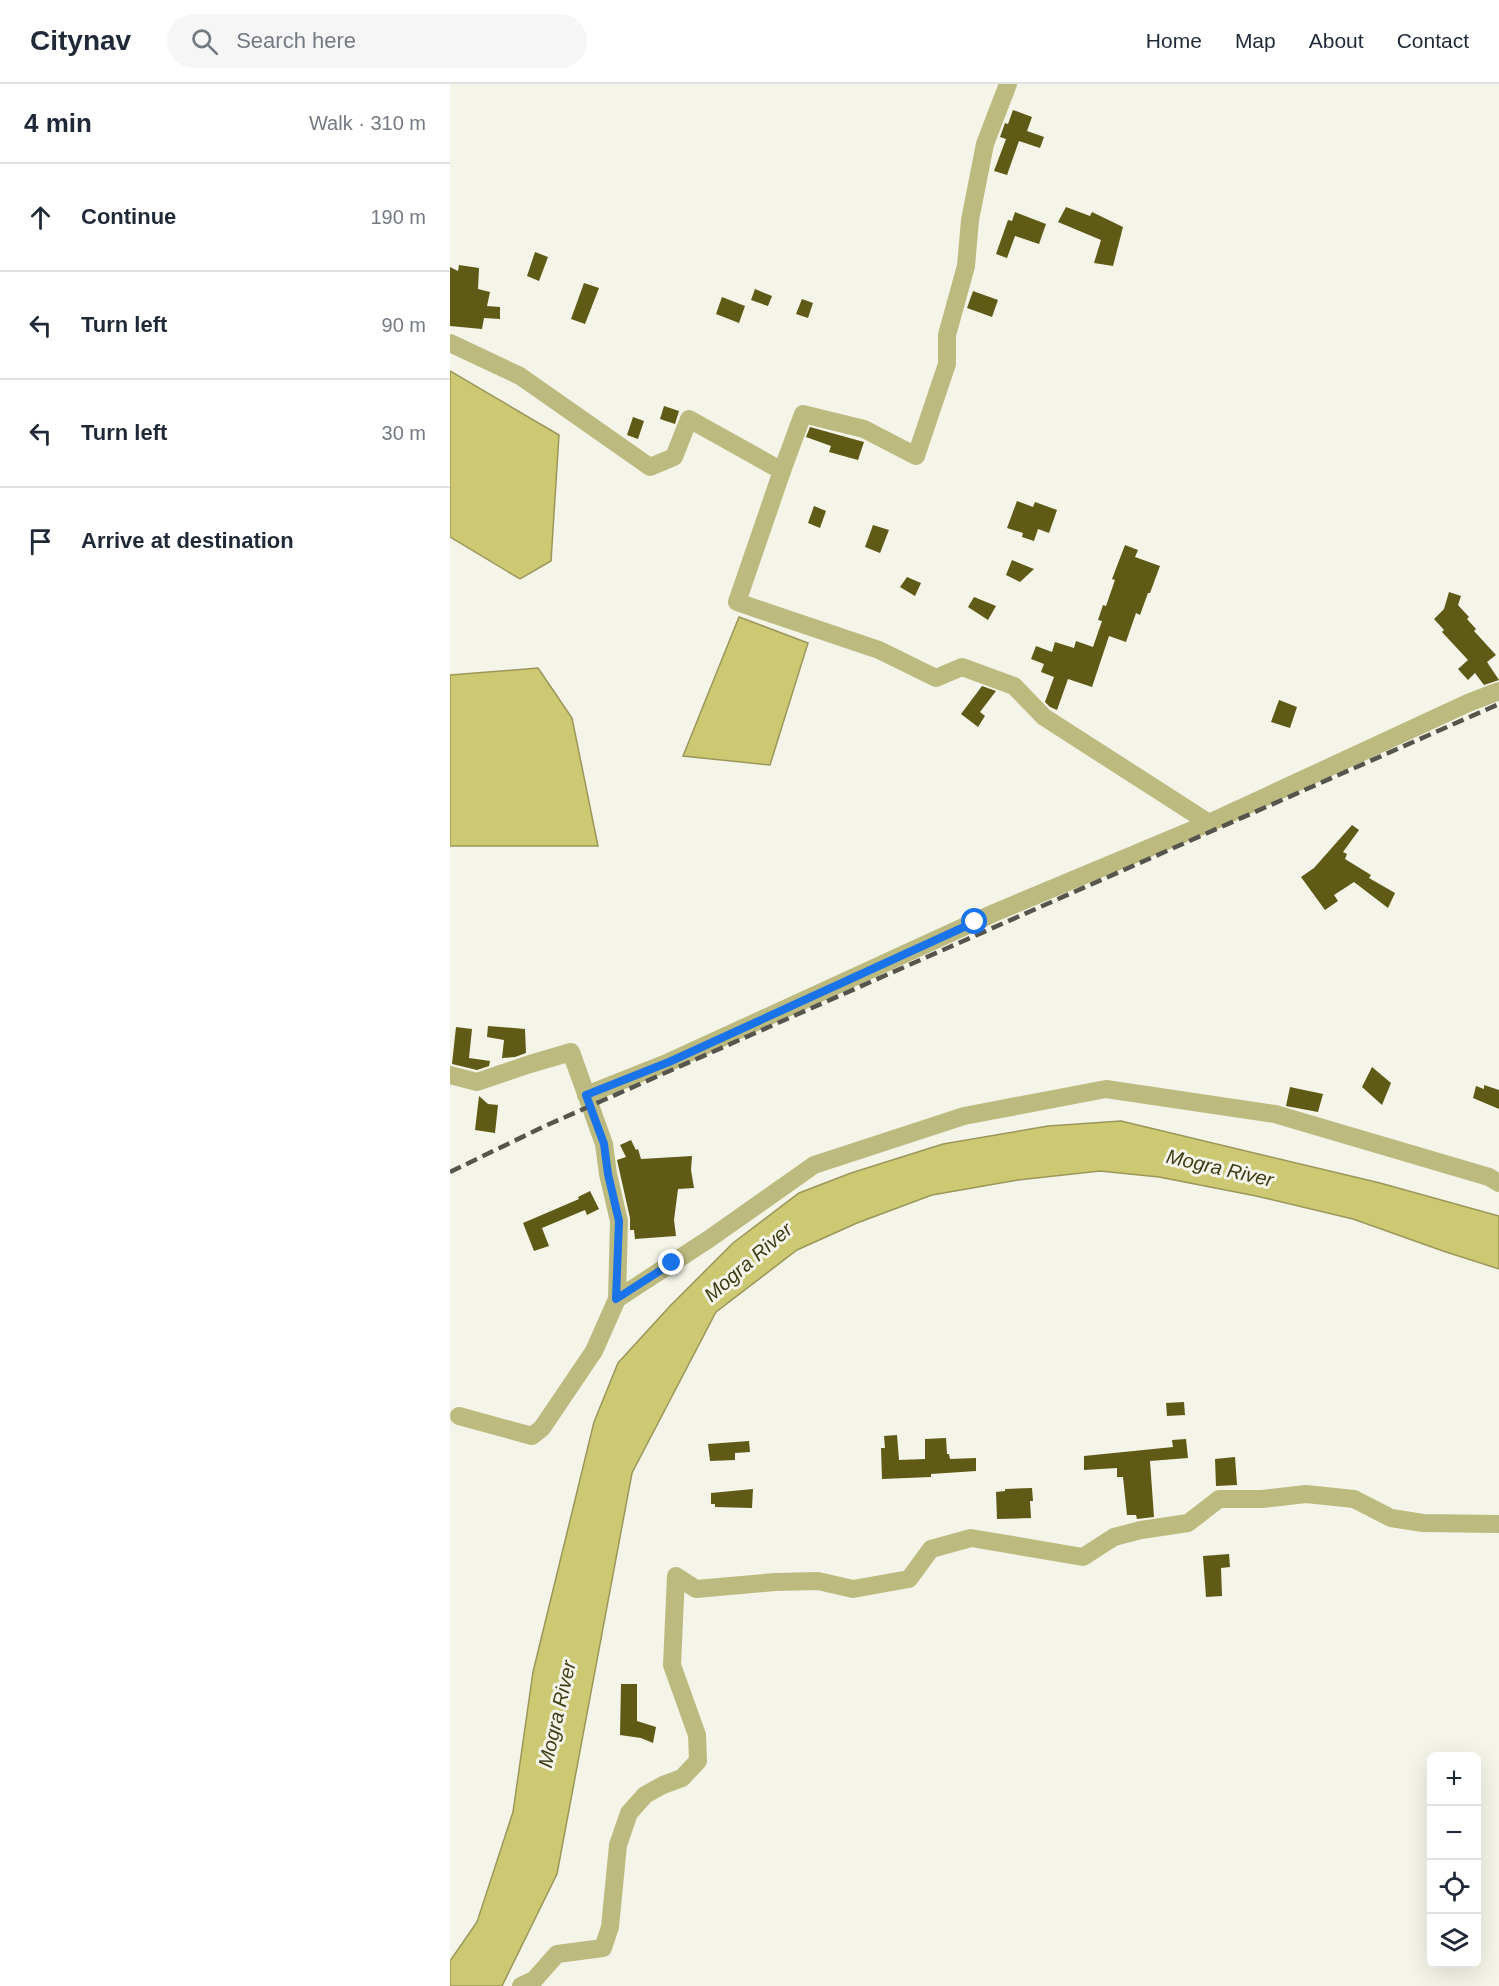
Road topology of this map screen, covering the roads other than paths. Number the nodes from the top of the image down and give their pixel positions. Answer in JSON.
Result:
{"nodes":[{"id":1,"x":1008,"y":84,"type":"edge"},
{"id":2,"x":450,"y":343,"type":"edge"},
{"id":3,"x":782,"y":471,"type":"junction"},
{"id":4,"x":1499,"y":691,"type":"edge"},
{"id":5,"x":1209,"y":823,"type":"junction"},
{"id":6,"x":450,"y":1075,"type":"edge"},
{"id":7,"x":586,"y":1095,"type":"junction"},
{"id":8,"x":1499,"y":1183,"type":"edge"},
{"id":9,"x":616,"y":1299,"type":"junction"},
{"id":10,"x":459,"y":1416,"type":"dead end"},
{"id":11,"x":1499,"y":1524,"type":"edge"},
{"id":12,"x":522,"y":1986,"type":"edge"}],
"edges":[{"from":1,"to":3,"type":"street"},
{"from":2,"to":3,"type":"street"},
{"from":3,"to":5,"type":"street"},
{"from":4,"to":5,"type":"street"},
{"from":5,"to":7,"type":"street"},
{"from":6,"to":7,"type":"street"},
{"from":7,"to":9,"type":"street"},
{"from":8,"to":9,"type":"street"},
{"from":9,"to":10,"type":"street"},
{"from":11,"to":12,"type":"street"}]}
